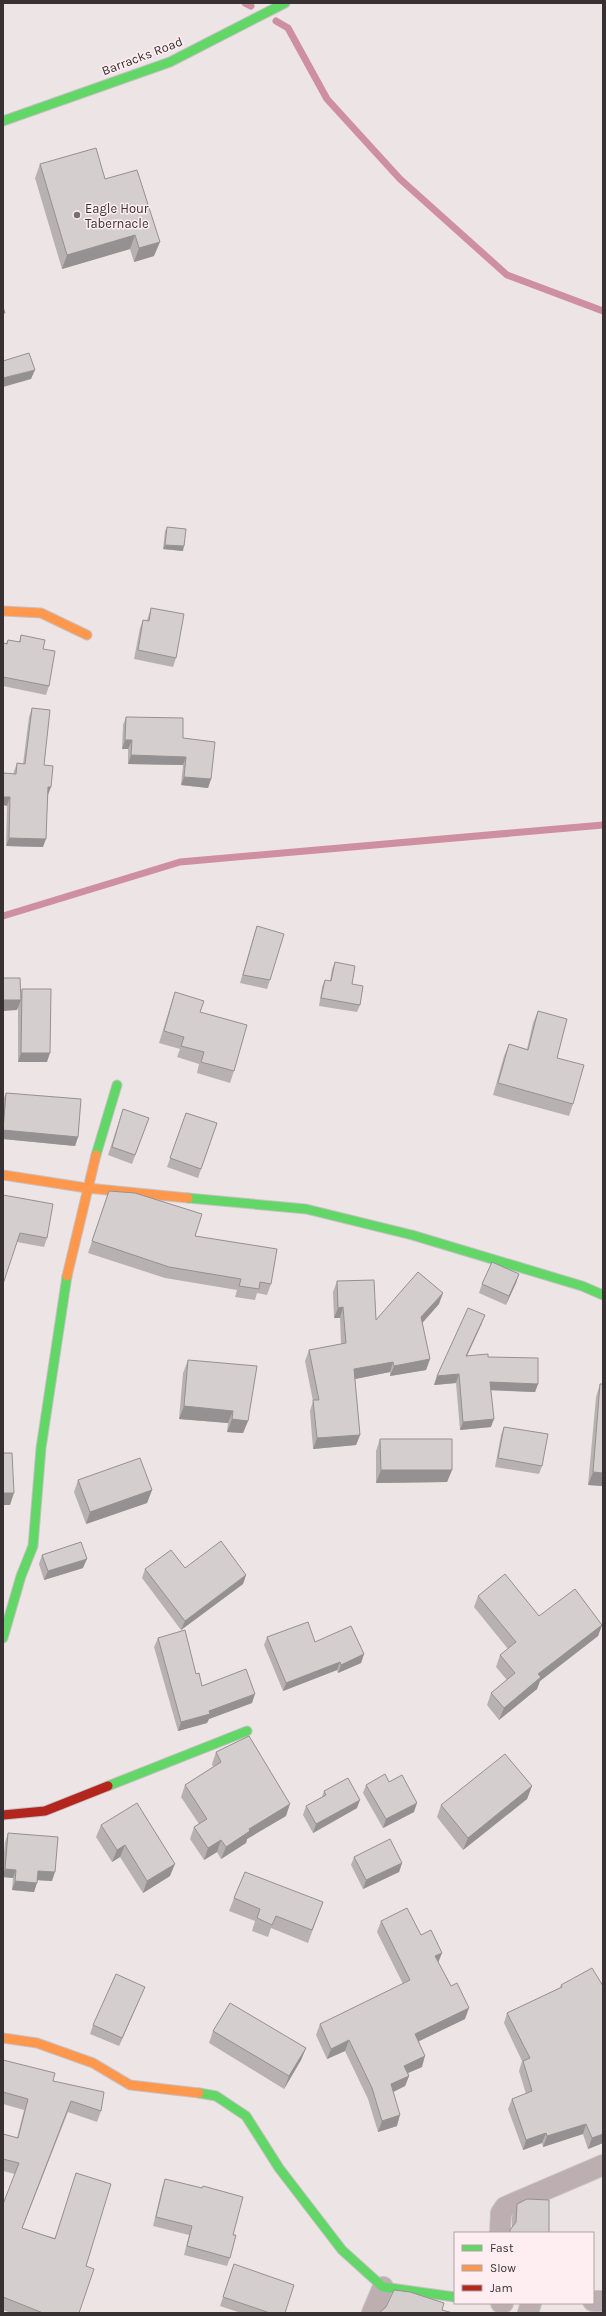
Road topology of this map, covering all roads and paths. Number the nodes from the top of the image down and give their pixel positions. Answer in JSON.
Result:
{"nodes":[{"id":1,"x":285,"y":3,"type":"edge"},
{"id":2,"x":3,"y":120,"type":"edge"},
{"id":3,"x":3,"y":611,"type":"edge"},
{"id":4,"x":87,"y":635,"type":"dead end"},
{"id":5,"x":117,"y":1085,"type":"dead end"},
{"id":6,"x":3,"y":1175,"type":"edge"},
{"id":7,"x":87,"y":1188,"type":"junction"},
{"id":8,"x":603,"y":1295,"type":"edge"},
{"id":9,"x":3,"y":1638,"type":"edge"},
{"id":10,"x":247,"y":1731,"type":"dead end"},
{"id":11,"x":3,"y":1815,"type":"edge"},
{"id":12,"x":3,"y":2038,"type":"edge"},
{"id":13,"x":603,"y":2165,"type":"edge"},
{"id":14,"x":500,"y":2232,"type":"edge"},
{"id":15,"x":383,"y":2287,"type":"junction"},
{"id":16,"x":454,"y":2297,"type":"edge"},
{"id":17,"x":372,"y":2313,"type":"edge"}],
"edges":[{"from":1,"to":2,"type":"street","name":"Barracks Road"},
{"from":3,"to":4,"type":"street"},
{"from":5,"to":7,"type":"street"},
{"from":6,"to":7,"type":"street"},
{"from":7,"to":8,"type":"street"},
{"from":7,"to":9,"type":"street"},
{"from":10,"to":11,"type":"street"},
{"from":12,"to":15,"type":"street"},
{"from":13,"to":14,"type":"street"},
{"from":15,"to":16,"type":"street"},
{"from":15,"to":17,"type":"street"}]}
